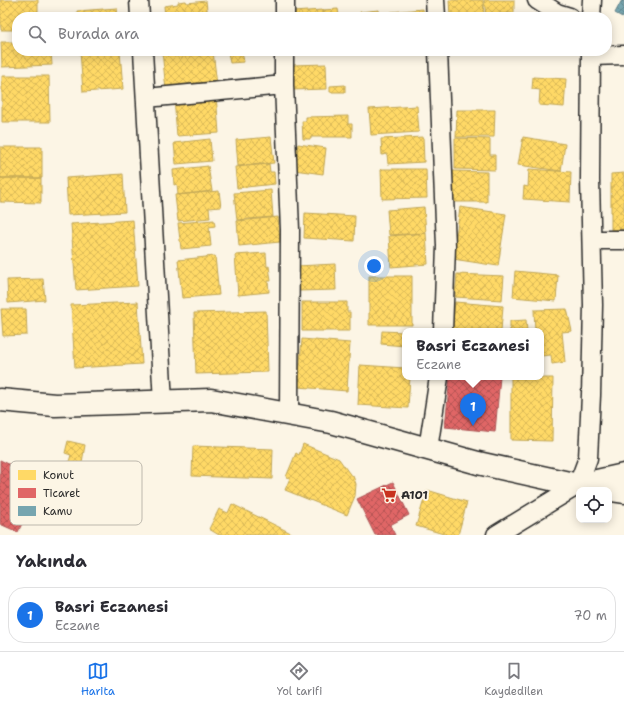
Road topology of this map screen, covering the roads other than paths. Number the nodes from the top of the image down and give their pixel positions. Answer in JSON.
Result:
{"nodes":[{"id":1,"x":139,"y":0,"type":"edge"},
{"id":2,"x":285,"y":0,"type":"edge"},
{"id":3,"x":435,"y":0,"type":"edge"},
{"id":4,"x":537,"y":0,"type":"edge"},
{"id":5,"x":592,"y":0,"type":"edge"},
{"id":6,"x":140,"y":12,"type":"edge"},
{"id":7,"x":285,"y":12,"type":"edge"},
{"id":8,"x":436,"y":12,"type":"edge"},
{"id":9,"x":555,"y":12,"type":"edge"},
{"id":10,"x":591,"y":12,"type":"edge"},
{"id":11,"x":612,"y":55,"type":"edge"},
{"id":12,"x":624,"y":55,"type":"edge"},
{"id":13,"x":143,"y":56,"type":"edge"},
{"id":14,"x":284,"y":56,"type":"edge"},
{"id":15,"x":438,"y":56,"type":"edge"},
{"id":16,"x":591,"y":56,"type":"edge"},
{"id":17,"x":284,"y":85,"type":"junction"},
{"id":18,"x":146,"y":98,"type":"junction"},
{"id":19,"x":592,"y":240,"type":"junction"},
{"id":20,"x":624,"y":240,"type":"edge"},
{"id":21,"x":443,"y":328,"type":"edge"},
{"id":22,"x":440,"y":380,"type":"edge"},
{"id":23,"x":0,"y":400,"type":"edge"},
{"id":24,"x":163,"y":402,"type":"junction"},
{"id":25,"x":289,"y":414,"type":"junction"},
{"id":26,"x":428,"y":449,"type":"junction"},
{"id":27,"x":624,"y":475,"type":"edge"},
{"id":28,"x":578,"y":485,"type":"junction"},
{"id":29,"x":624,"y":492,"type":"edge"},
{"id":30,"x":496,"y":535,"type":"edge"}],
"edges":[{"from":1,"to":6,"type":"street"},
{"from":2,"to":7,"type":"street"},
{"from":3,"to":8,"type":"street"},
{"from":4,"to":9,"type":"street"},
{"from":5,"to":10,"type":"street"},
{"from":11,"to":12,"type":"street"},
{"from":13,"to":18,"type":"street"},
{"from":14,"to":17,"type":"street"},
{"from":15,"to":21,"type":"street"},
{"from":16,"to":19,"type":"street"},
{"from":17,"to":18,"type":"street"},
{"from":17,"to":25,"type":"street"},
{"from":18,"to":24,"type":"street"},
{"from":19,"to":20,"type":"street"},
{"from":19,"to":28,"type":"street"},
{"from":22,"to":26,"type":"street"},
{"from":23,"to":24,"type":"main road"},
{"from":24,"to":25,"type":"main road"},
{"from":25,"to":26,"type":"main road"},
{"from":26,"to":28,"type":"main road"},
{"from":27,"to":28,"type":"main road"},
{"from":28,"to":29,"type":"main road"},
{"from":28,"to":30,"type":"street"}]}
